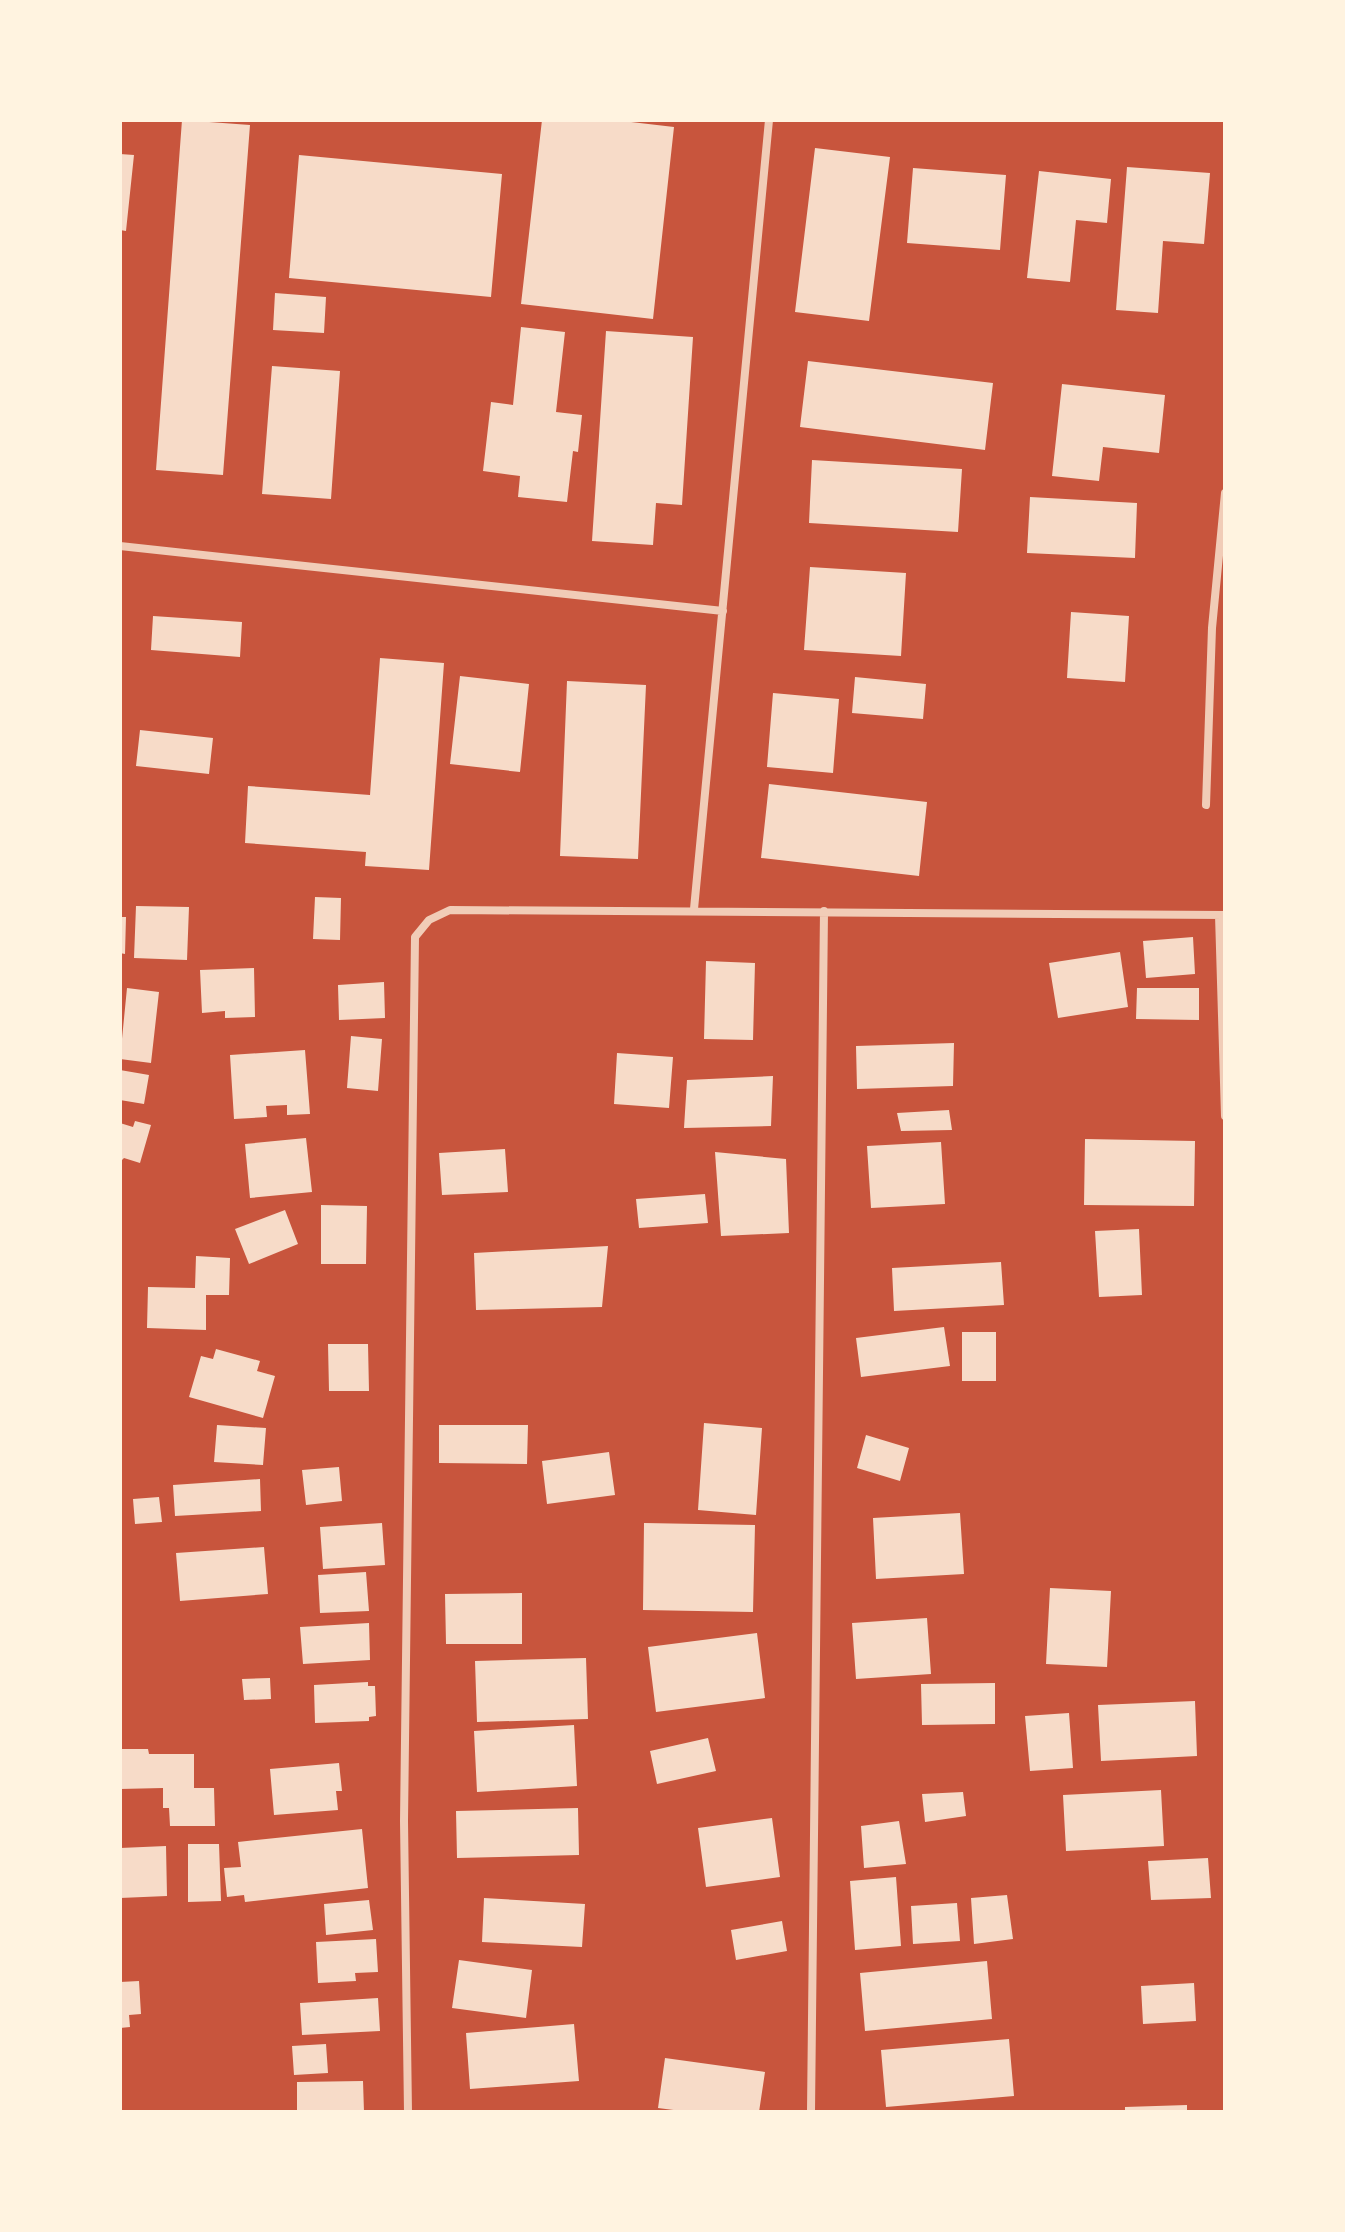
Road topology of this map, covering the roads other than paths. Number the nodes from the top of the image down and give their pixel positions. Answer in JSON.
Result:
{"nodes":[{"id":1,"x":769,"y":120,"type":"edge"},
{"id":2,"x":1225,"y":493,"type":"edge"},
{"id":3,"x":120,"y":546,"type":"edge"},
{"id":4,"x":723,"y":611,"type":"junction"},
{"id":5,"x":1212,"y":628,"type":"junction"},
{"id":6,"x":1225,"y":628,"type":"edge"},
{"id":7,"x":1206,"y":805,"type":"dead end"},
{"id":8,"x":694,"y":909,"type":"junction"},
{"id":9,"x":824,"y":911,"type":"junction"},
{"id":10,"x":1222,"y":915,"type":"edge"},
{"id":11,"x":1225,"y":1116,"type":"edge"},
{"id":12,"x":408,"y":2112,"type":"edge"},
{"id":13,"x":811,"y":2112,"type":"edge"}],
"edges":[{"from":1,"to":4,"type":"street"},
{"from":2,"to":5,"type":"street"},
{"from":3,"to":4,"type":"street"},
{"from":4,"to":8,"type":"street"},
{"from":5,"to":6,"type":"street"},
{"from":5,"to":7,"type":"street"},
{"from":8,"to":9,"type":"street"},
{"from":8,"to":12,"type":"street"},
{"from":9,"to":10,"type":"street"},
{"from":9,"to":13,"type":"street"},
{"from":10,"to":11,"type":"street"}]}
